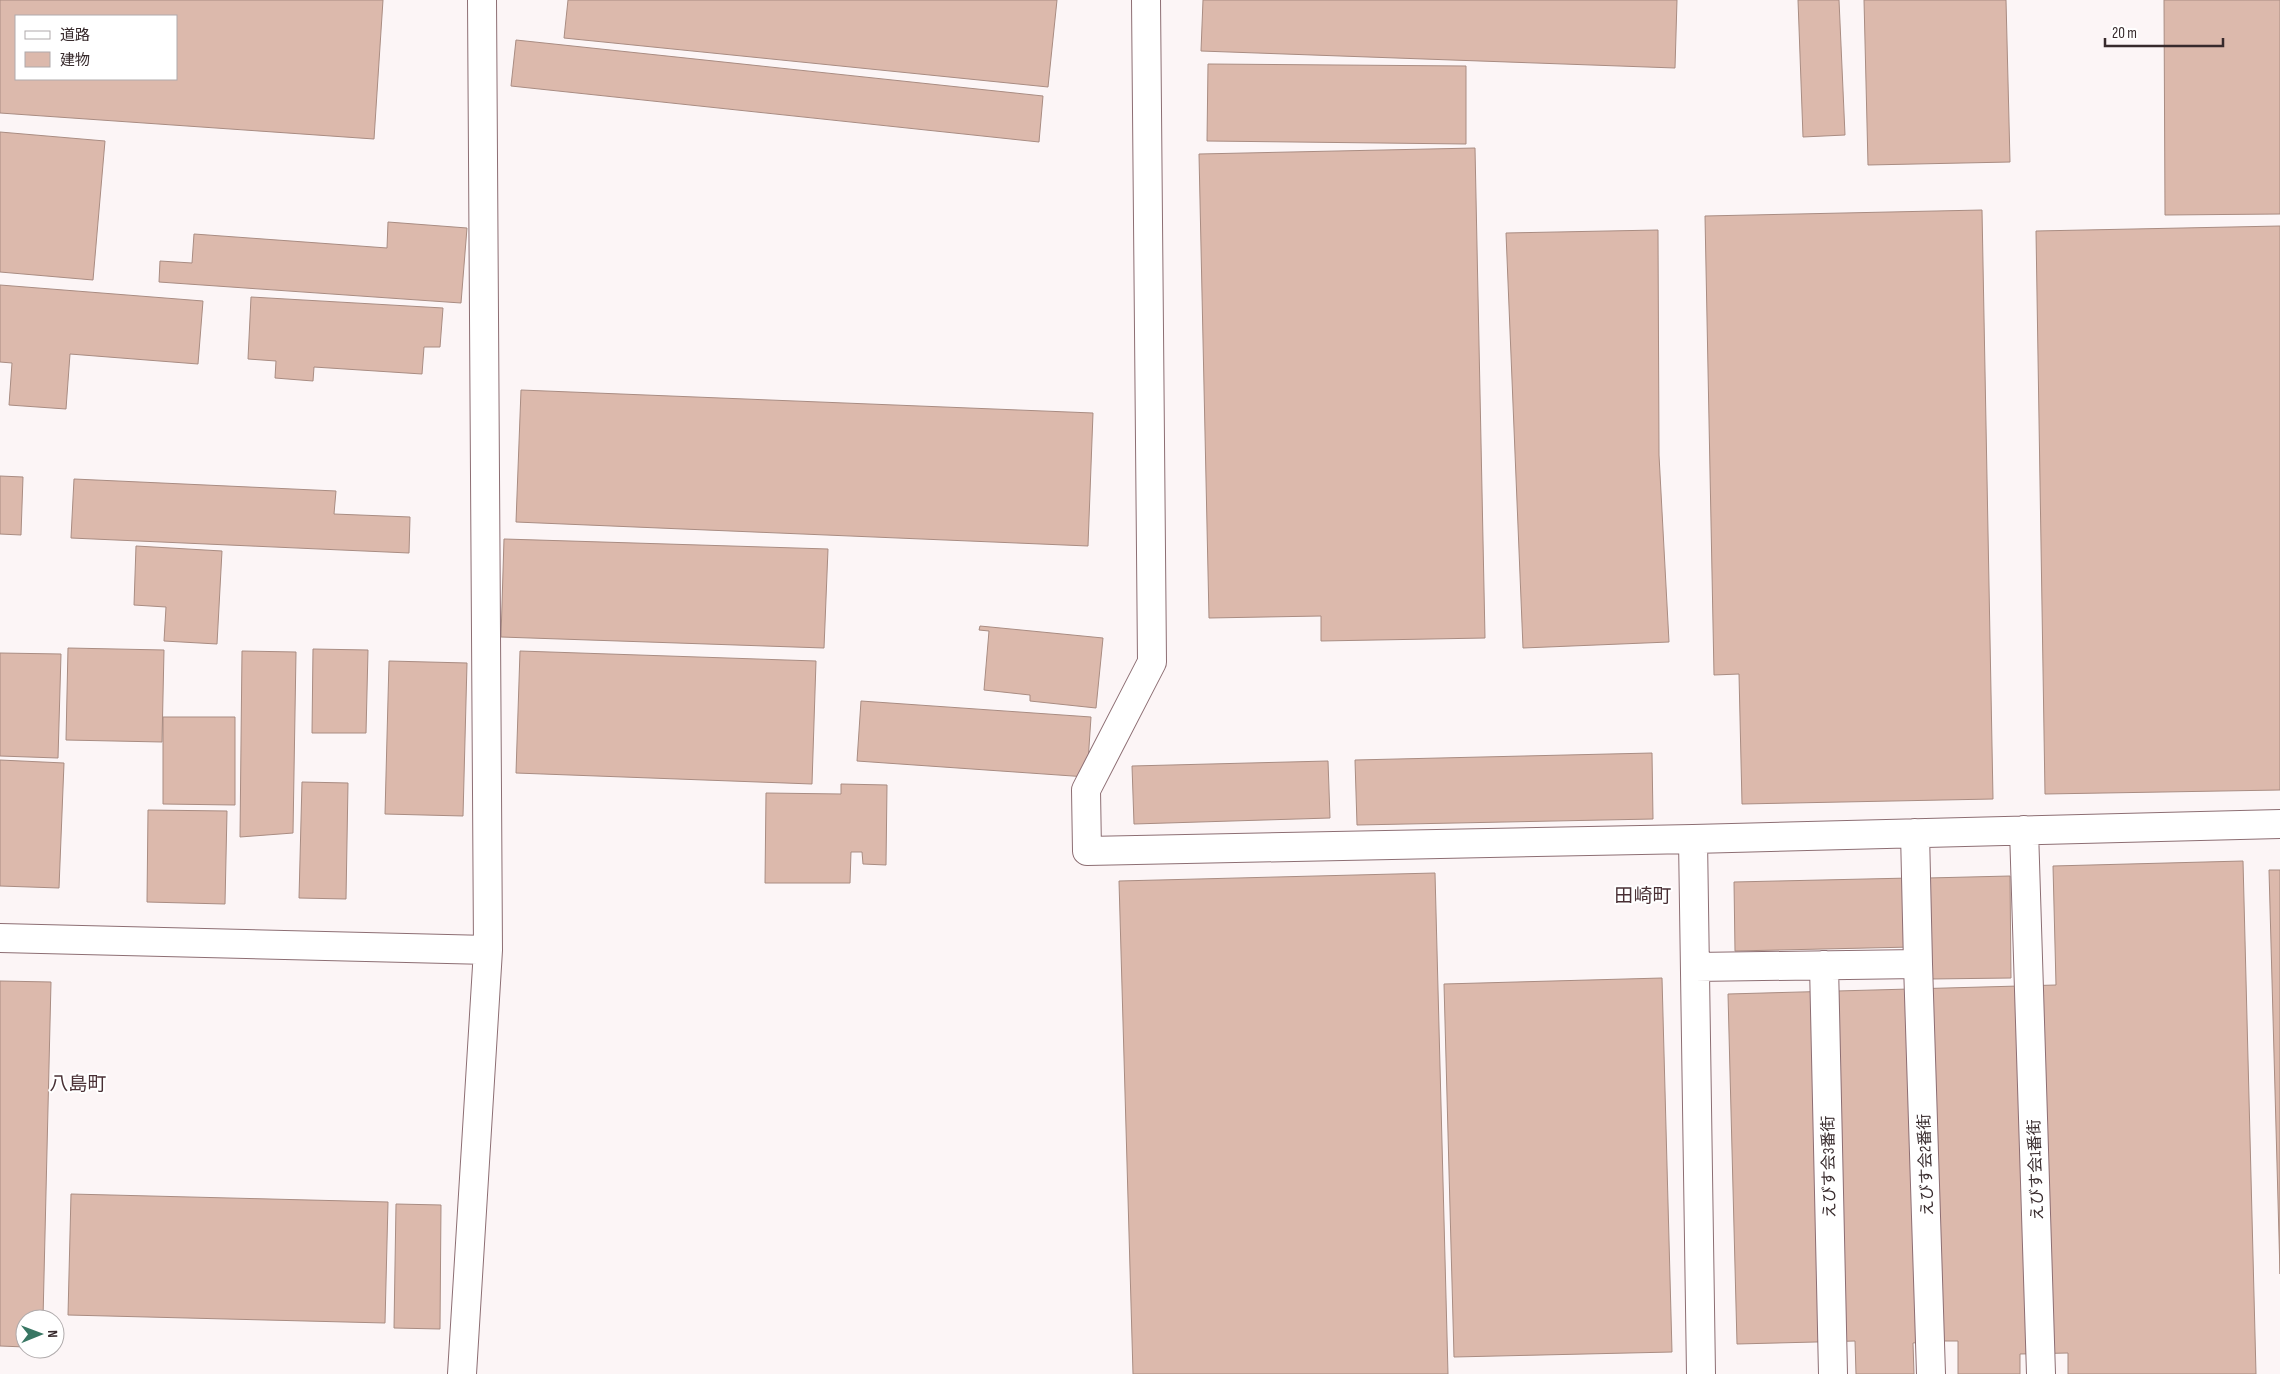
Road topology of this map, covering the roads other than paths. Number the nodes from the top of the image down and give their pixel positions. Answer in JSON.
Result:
{"nodes":[{"id":1,"x":482,"y":0,"type":"edge"},
{"id":2,"x":1146,"y":0,"type":"edge"},
{"id":3,"x":2280,"y":824,"type":"edge"},
{"id":4,"x":2024,"y":830,"type":"junction"},
{"id":5,"x":1915,"y":833,"type":"junction"},
{"id":6,"x":1693,"y":839,"type":"junction"},
{"id":7,"x":0,"y":938,"type":"edge"},
{"id":8,"x":488,"y":950,"type":"junction"},
{"id":9,"x":1695,"y":967,"type":"junction"},
{"id":10,"x":1919,"y":976,"type":"junction"},
{"id":11,"x":1824,"y":978,"type":"junction"},
{"id":12,"x":2041,"y":1364,"type":"edge"},
{"id":13,"x":462,"y":1374,"type":"edge"},
{"id":14,"x":1701,"y":1374,"type":"edge"},
{"id":15,"x":1833,"y":1374,"type":"edge"},
{"id":16,"x":1931,"y":1374,"type":"edge"}],
"edges":[{"from":1,"to":8,"type":"street"},
{"from":2,"to":6,"type":"street"},
{"from":3,"to":4,"type":"street"},
{"from":4,"to":5,"type":"street"},
{"from":4,"to":12,"type":"street","name":"えびす会1番街"},
{"from":5,"to":6,"type":"street"},
{"from":5,"to":10,"type":"street","name":"えびす会2番街"},
{"from":6,"to":9,"type":"street"},
{"from":7,"to":8,"type":"street"},
{"from":8,"to":13,"type":"street"},
{"from":9,"to":11,"type":"street"},
{"from":9,"to":14,"type":"street"},
{"from":10,"to":11,"type":"street"},
{"from":10,"to":16,"type":"street","name":"えびす会2番街"},
{"from":11,"to":15,"type":"street","name":"えびす会3番街"}]}
